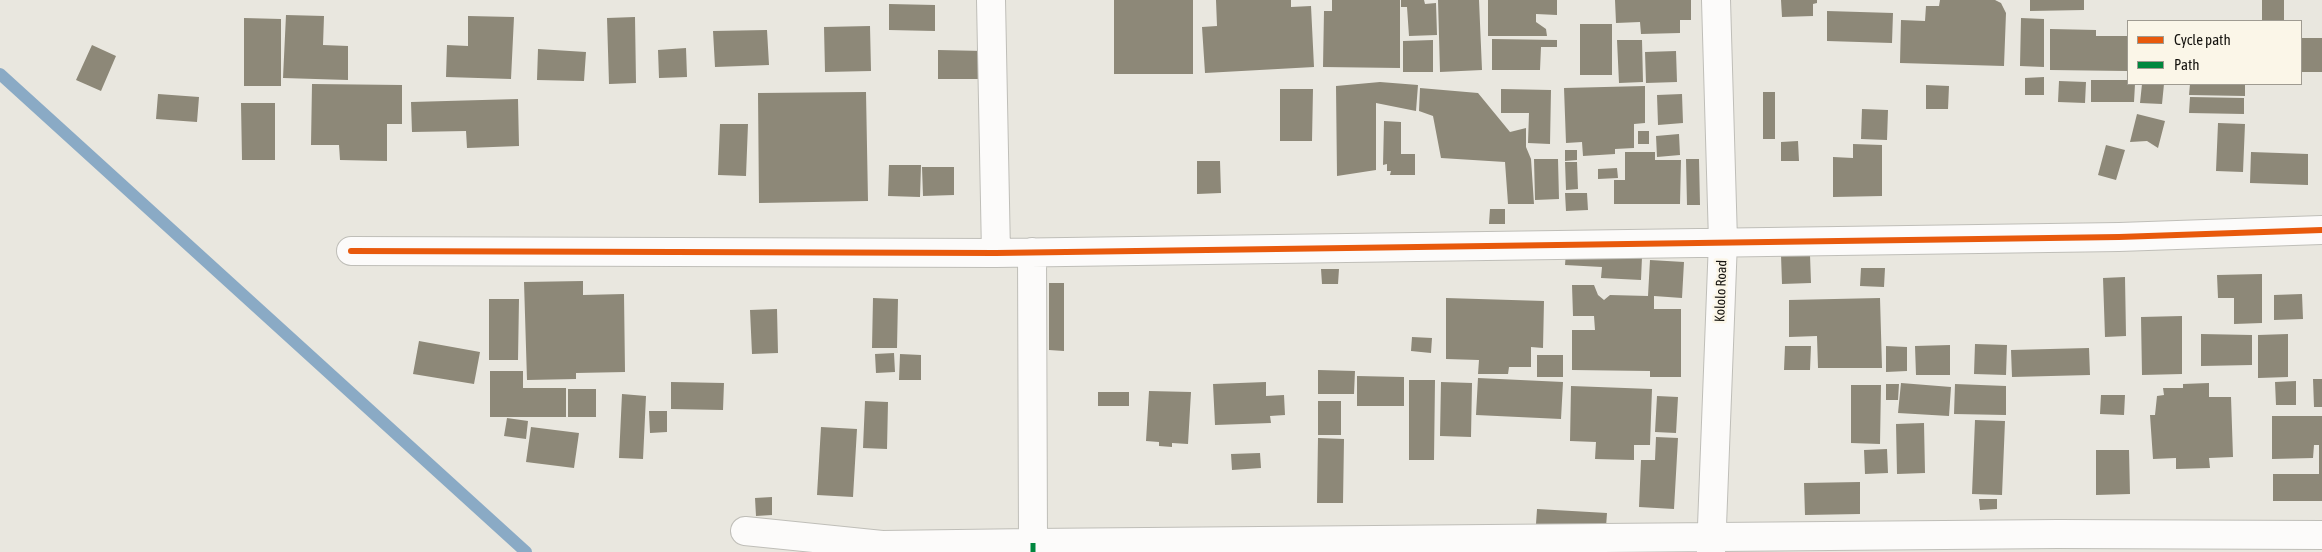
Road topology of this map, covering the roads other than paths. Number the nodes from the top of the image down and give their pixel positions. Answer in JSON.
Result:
{"nodes":[{"id":1,"x":991,"y":0,"type":"edge"},
{"id":2,"x":1716,"y":0,"type":"edge"},
{"id":3,"x":2322,"y":230,"type":"edge"},
{"id":4,"x":351,"y":251,"type":"dead end"},
{"id":5,"x":1032,"y":252,"type":"junction"},
{"id":6,"x":996,"y":253,"type":"junction"},
{"id":7,"x":745,"y":530,"type":"dead end"},
{"id":8,"x":2322,"y":535,"type":"edge"},
{"id":9,"x":1033,"y":543,"type":"junction"},
{"id":10,"x":1710,"y":545,"type":"edge"}],
"edges":[{"from":1,"to":6,"type":"street"},
{"from":2,"to":10,"type":"street","name":"Kololo Road"},
{"from":3,"to":5,"type":"street"},
{"from":4,"to":6,"type":"street"},
{"from":5,"to":6,"type":"street"},
{"from":5,"to":9,"type":"street"},
{"from":7,"to":9,"type":"street"},
{"from":8,"to":10,"type":"street"},
{"from":9,"to":10,"type":"street"}]}
